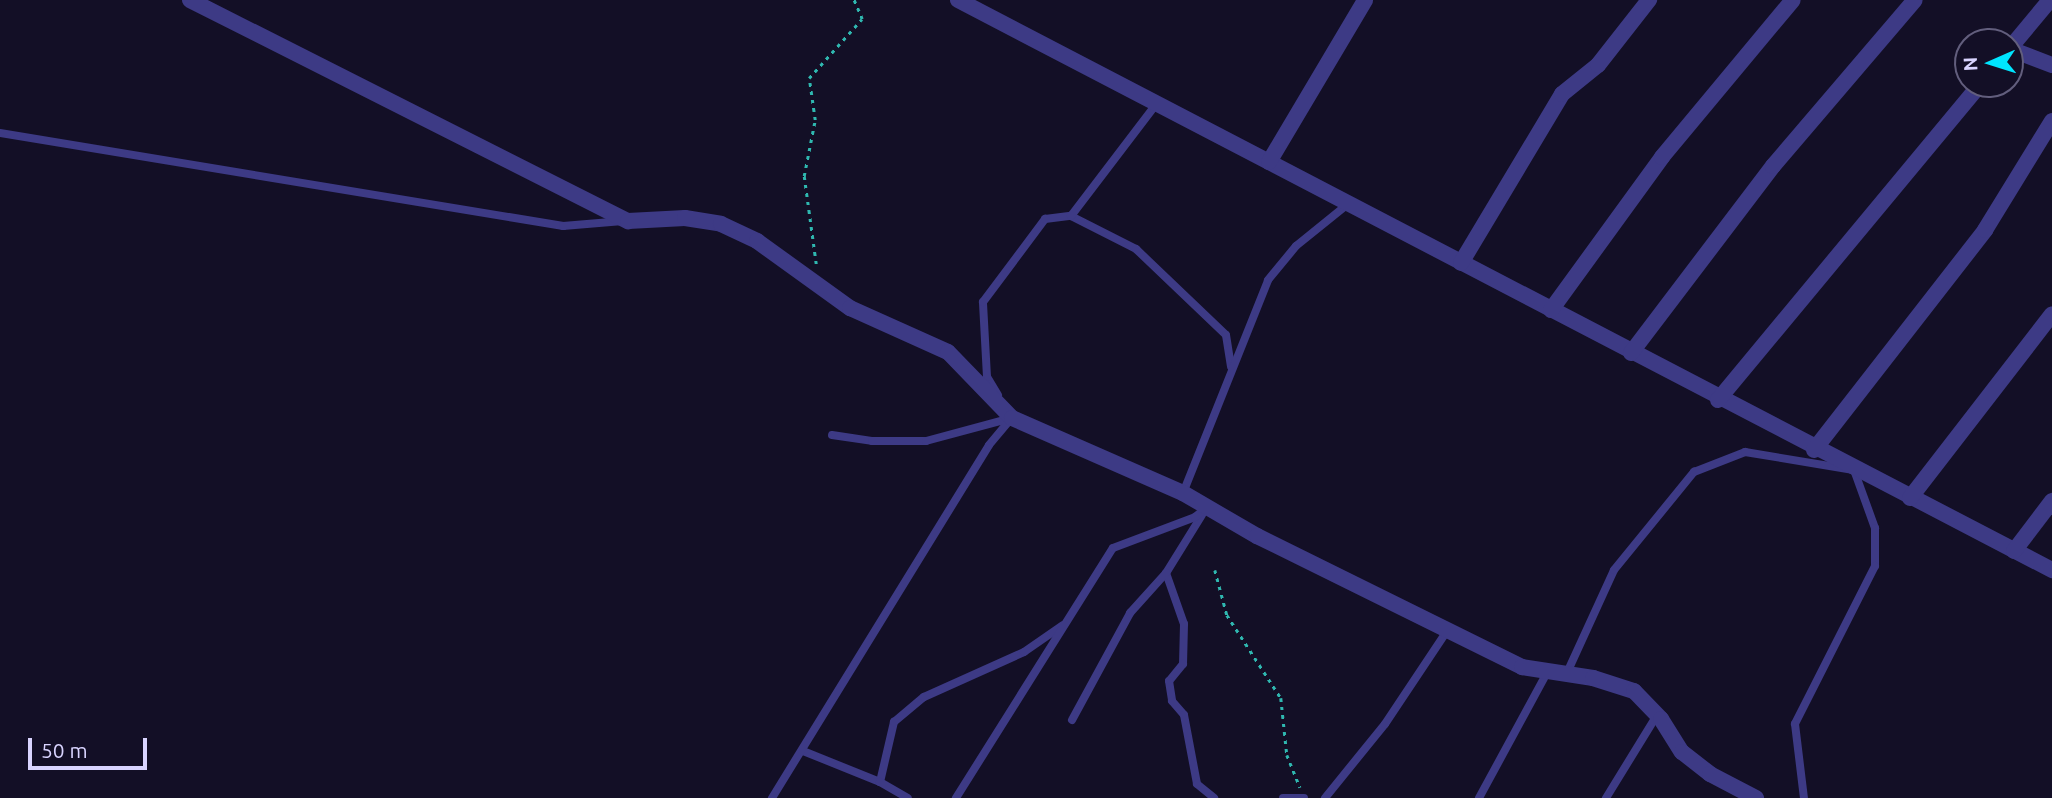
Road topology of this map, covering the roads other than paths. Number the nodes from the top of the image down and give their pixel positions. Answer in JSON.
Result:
{"nodes":[{"id":1,"x":190,"y":0,"type":"edge"},
{"id":2,"x":958,"y":0,"type":"edge"},
{"id":3,"x":1365,"y":0,"type":"edge"},
{"id":4,"x":1649,"y":0,"type":"edge"},
{"id":5,"x":1793,"y":0,"type":"edge"},
{"id":6,"x":1915,"y":0,"type":"edge"},
{"id":7,"x":2050,"y":0,"type":"edge"},
{"id":8,"x":2024,"y":32,"type":"edge"},
{"id":9,"x":2024,"y":54,"type":"edge"},
{"id":10,"x":2052,"y":65,"type":"edge"},
{"id":11,"x":1968,"y":98,"type":"edge"},
{"id":12,"x":1157,"y":103,"type":"junction"},
{"id":13,"x":2052,"y":121,"type":"edge"},
{"id":14,"x":0,"y":133,"type":"edge"},
{"id":15,"x":1269,"y":162,"type":"junction"},
{"id":16,"x":1348,"y":204,"type":"junction"},
{"id":17,"x":1071,"y":216,"type":"junction"},
{"id":18,"x":628,"y":221,"type":"junction"},
{"id":19,"x":1461,"y":262,"type":"junction"},
{"id":20,"x":1551,"y":310,"type":"junction"},
{"id":21,"x":2052,"y":314,"type":"edge"},
{"id":22,"x":1631,"y":353,"type":"junction"},
{"id":23,"x":1231,"y":370,"type":"junction"},
{"id":24,"x":1718,"y":400,"type":"junction"},
{"id":25,"x":1012,"y":418,"type":"junction"},
{"id":26,"x":832,"y":435,"type":"dead end"},
{"id":27,"x":1814,"y":450,"type":"junction"},
{"id":28,"x":1854,"y":470,"type":"junction"},
{"id":29,"x":1183,"y":493,"type":"junction"},
{"id":30,"x":1910,"y":498,"type":"junction"},
{"id":31,"x":2052,"y":501,"type":"edge"},
{"id":32,"x":1208,"y":507,"type":"junction"},
{"id":33,"x":2014,"y":551,"type":"junction"},
{"id":34,"x":2052,"y":570,"type":"edge"},
{"id":35,"x":1166,"y":573,"type":"junction"},
{"id":36,"x":1066,"y":624,"type":"junction"},
{"id":37,"x":1447,"y":631,"type":"junction"},
{"id":38,"x":1547,"y":673,"type":"junction"},
{"id":39,"x":1565,"y":677,"type":"junction"},
{"id":40,"x":1657,"y":715,"type":"junction"},
{"id":41,"x":1072,"y":720,"type":"dead end"},
{"id":42,"x":803,"y":751,"type":"junction"},
{"id":43,"x":880,"y":782,"type":"junction"},
{"id":44,"x":1304,"y":797,"type":"edge"},
{"id":45,"x":772,"y":798,"type":"edge"},
{"id":46,"x":908,"y":798,"type":"edge"},
{"id":47,"x":956,"y":798,"type":"edge"},
{"id":48,"x":1214,"y":798,"type":"edge"},
{"id":49,"x":1283,"y":798,"type":"edge"},
{"id":50,"x":1325,"y":798,"type":"edge"},
{"id":51,"x":1479,"y":798,"type":"edge"},
{"id":52,"x":1606,"y":798,"type":"edge"},
{"id":53,"x":1756,"y":798,"type":"edge"},
{"id":54,"x":1804,"y":798,"type":"edge"}],
"edges":[{"from":1,"to":18,"type":"street"},
{"from":2,"to":12,"type":"street"},
{"from":3,"to":15,"type":"street"},
{"from":4,"to":19,"type":"street"},
{"from":5,"to":20,"type":"street"},
{"from":6,"to":22,"type":"street"},
{"from":7,"to":8,"type":"street"},
{"from":9,"to":10,"type":"street"},
{"from":11,"to":24,"type":"street"},
{"from":12,"to":15,"type":"street"},
{"from":12,"to":17,"type":"lane"},
{"from":13,"to":27,"type":"street"},
{"from":14,"to":18,"type":"lane"},
{"from":15,"to":16,"type":"street"},
{"from":16,"to":19,"type":"street"},
{"from":16,"to":23,"type":"lane"},
{"from":17,"to":23,"type":"lane"},
{"from":17,"to":25,"type":"lane"},
{"from":18,"to":25,"type":"street"},
{"from":19,"to":20,"type":"street"},
{"from":20,"to":22,"type":"street"},
{"from":21,"to":30,"type":"street"},
{"from":22,"to":24,"type":"street"},
{"from":23,"to":29,"type":"lane"},
{"from":24,"to":27,"type":"street"},
{"from":25,"to":26,"type":"lane"},
{"from":25,"to":29,"type":"street"},
{"from":25,"to":42,"type":"lane"},
{"from":27,"to":28,"type":"street"},
{"from":28,"to":30,"type":"street"},
{"from":28,"to":39,"type":"lane"},
{"from":28,"to":54,"type":"lane"},
{"from":29,"to":32,"type":"street"},
{"from":30,"to":33,"type":"street"},
{"from":31,"to":33,"type":"street"},
{"from":32,"to":35,"type":"lane"},
{"from":32,"to":36,"type":"lane"},
{"from":32,"to":37,"type":"street"},
{"from":33,"to":34,"type":"street"},
{"from":35,"to":41,"type":"lane"},
{"from":35,"to":48,"type":"lane"},
{"from":36,"to":43,"type":"lane"},
{"from":36,"to":47,"type":"lane"},
{"from":37,"to":38,"type":"street"},
{"from":37,"to":50,"type":"lane"},
{"from":38,"to":39,"type":"street"},
{"from":38,"to":51,"type":"lane"},
{"from":39,"to":40,"type":"street"},
{"from":40,"to":52,"type":"lane"},
{"from":40,"to":53,"type":"street"},
{"from":42,"to":43,"type":"lane"},
{"from":42,"to":45,"type":"lane"},
{"from":43,"to":46,"type":"lane"},
{"from":44,"to":49,"type":"lane"}]}
